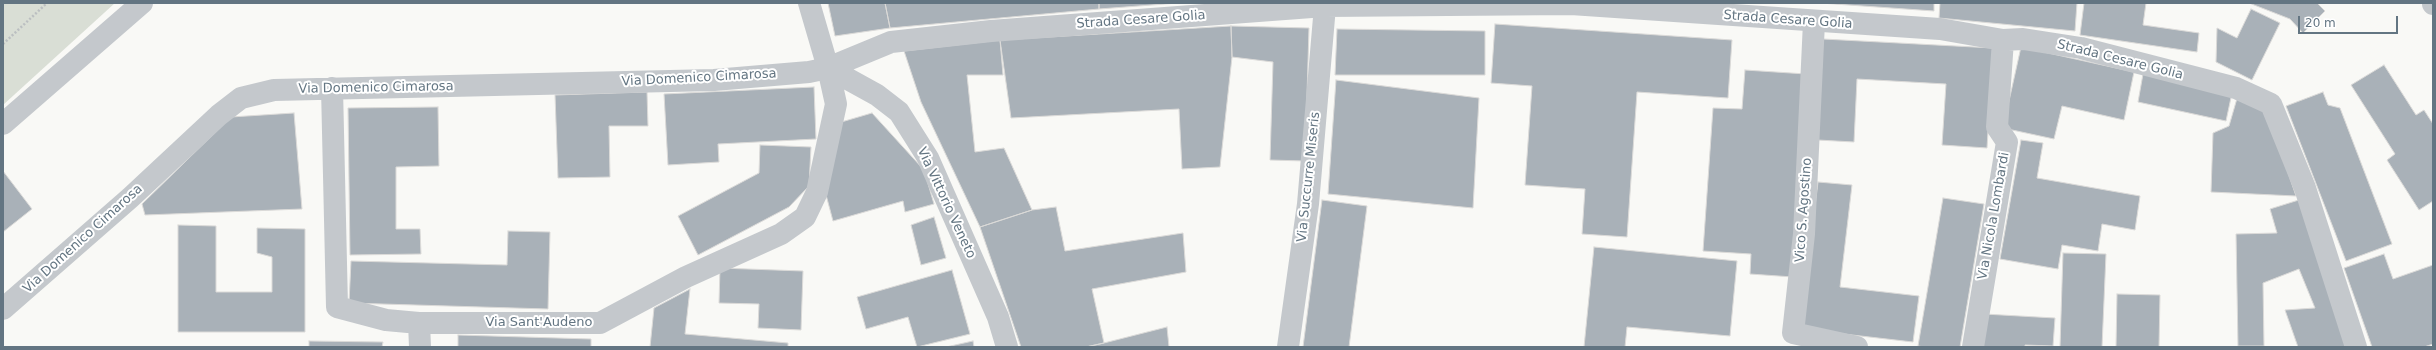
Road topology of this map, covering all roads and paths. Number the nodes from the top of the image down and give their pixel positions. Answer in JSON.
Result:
{"nodes":[{"id":1,"x":47,"y":3,"type":"edge"},
{"id":2,"x":142,"y":3,"type":"edge"},
{"id":3,"x":809,"y":3,"type":"edge"},
{"id":4,"x":1571,"y":4,"type":"edge"},
{"id":5,"x":1325,"y":6,"type":"junction"},
{"id":6,"x":1814,"y":22,"type":"junction"},
{"id":7,"x":2003,"y":40,"type":"junction"},
{"id":8,"x":3,"y":44,"type":"edge"},
{"id":9,"x":828,"y":68,"type":"junction"},
{"id":10,"x":332,"y":88,"type":"junction"},
{"id":11,"x":3,"y":124,"type":"edge"},
{"id":12,"x":3,"y":309,"type":"edge"},
{"id":13,"x":418,"y":323,"type":"junction"},
{"id":14,"x":420,"y":347,"type":"edge"},
{"id":15,"x":1007,"y":347,"type":"edge"},
{"id":16,"x":1288,"y":347,"type":"edge"},
{"id":17,"x":1857,"y":347,"type":"edge"},
{"id":18,"x":1973,"y":347,"type":"edge"},
{"id":19,"x":2356,"y":347,"type":"edge"}],
"edges":[{"from":1,"to":8,"type":"path"},
{"from":2,"to":11,"type":"street"},
{"from":3,"to":9,"type":"street"},
{"from":4,"to":5,"type":"street","name":"Strada Cesare Golia"},
{"from":4,"to":6,"type":"street","name":"Strada Cesare Golia"},
{"from":5,"to":9,"type":"street","name":"Strada Cesare Golia"},
{"from":5,"to":16,"type":"street","name":"Via Succurre Miseris"},
{"from":6,"to":7,"type":"street","name":"Strada Cesare Golia"},
{"from":6,"to":17,"type":"street","name":"Vico S. Agostino"},
{"from":7,"to":18,"type":"street","name":"Via Nicola Lombardi"},
{"from":7,"to":19,"type":"street","name":"Strada Cesare Golia"},
{"from":9,"to":10,"type":"street","name":"Via Domenico Cimarosa"},
{"from":9,"to":13,"type":"street","name":"Via Sant'Audeno"},
{"from":9,"to":15,"type":"street","name":"Via Vittorio Veneto"},
{"from":10,"to":12,"type":"street","name":"Via Domenico Cimarosa"},
{"from":10,"to":13,"type":"street","name":"Via Sant'Audeno"},
{"from":13,"to":14,"type":"street"}]}
